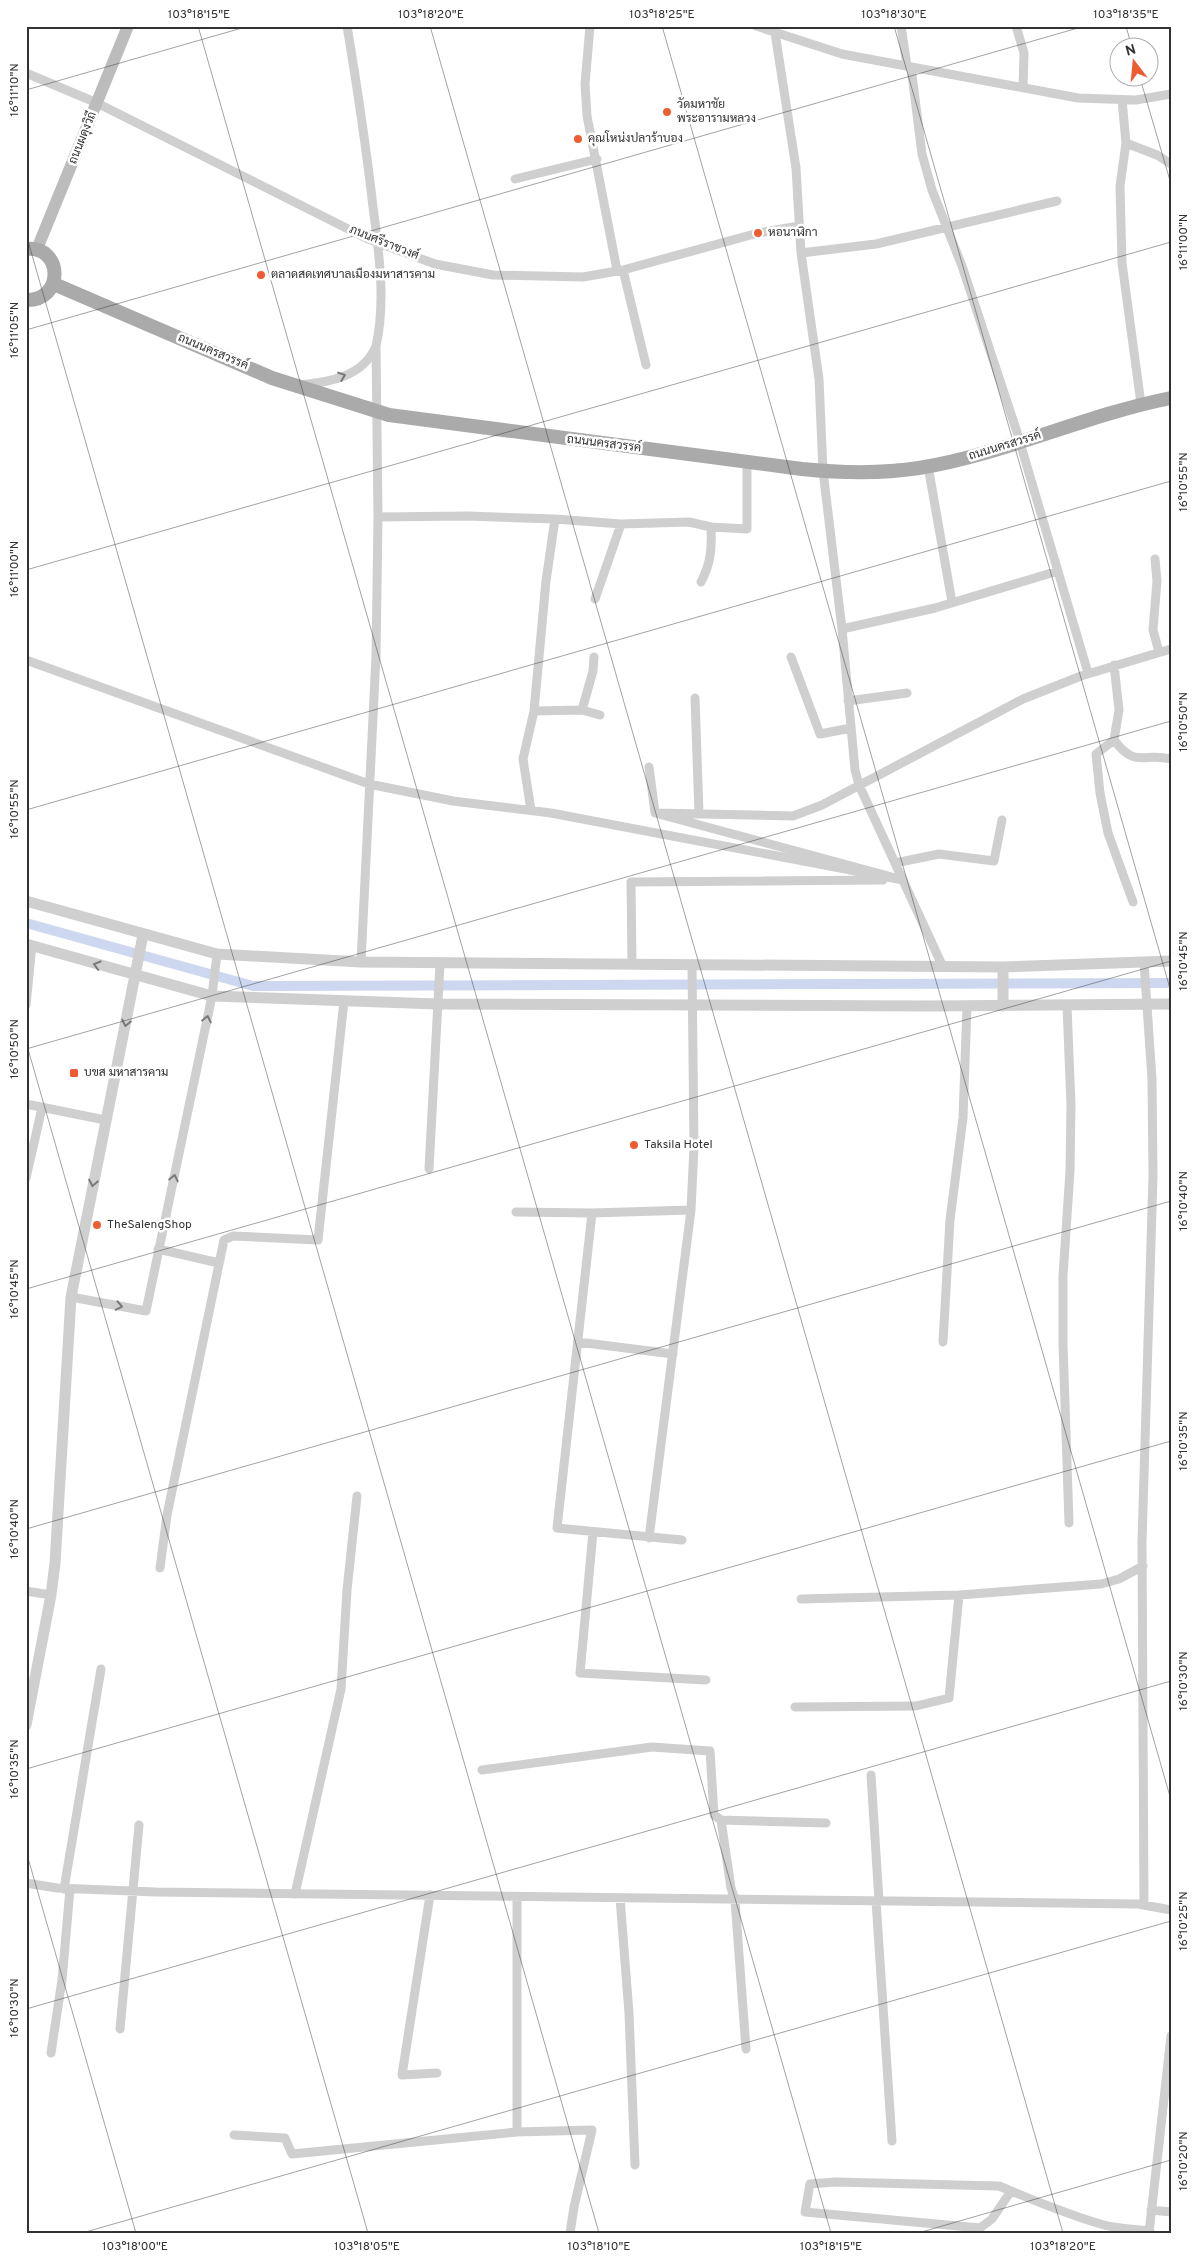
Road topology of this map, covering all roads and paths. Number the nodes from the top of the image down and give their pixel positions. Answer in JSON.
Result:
{"nodes":[{"id":1,"x":128,"y":26,"type":"edge"},
{"id":2,"x":347,"y":26,"type":"edge"},
{"id":3,"x":590,"y":26,"type":"edge"},
{"id":4,"x":756,"y":26,"type":"edge"},
{"id":5,"x":901,"y":26,"type":"edge"},
{"id":6,"x":1016,"y":26,"type":"edge"},
{"id":7,"x":779,"y":31,"type":"edge"},
{"id":8,"x":909,"y":67,"type":"junction"},
{"id":9,"x":26,"y":73,"type":"edge"},
{"id":10,"x":1023,"y":88,"type":"junction"},
{"id":11,"x":1171,"y":94,"type":"edge"},
{"id":12,"x":1122,"y":100,"type":"junction"},
{"id":13,"x":97,"y":103,"type":"junction"},
{"id":14,"x":1126,"y":143,"type":"junction"},
{"id":15,"x":597,"y":159,"type":"junction"},
{"id":16,"x":1171,"y":164,"type":"edge"},
{"id":17,"x":515,"y":179,"type":"dead end"},
{"id":18,"x":1057,"y":201,"type":"dead end"},
{"id":19,"x":799,"y":226,"type":"junction"},
{"id":20,"x":947,"y":228,"type":"junction"},
{"id":21,"x":378,"y":242,"type":"junction"},
{"id":22,"x":32,"y":249,"type":"edge"},
{"id":23,"x":800,"y":253,"type":"junction"},
{"id":24,"x":620,"y":270,"type":"junction"},
{"id":25,"x":54,"y":284,"type":"junction"},
{"id":26,"x":29,"y":303,"type":"edge"},
{"id":27,"x":376,"y":346,"type":"junction"},
{"id":28,"x":646,"y":365,"type":"dead end"},
{"id":29,"x":296,"y":386,"type":"junction"},
{"id":30,"x":1171,"y":398,"type":"edge"},
{"id":31,"x":1141,"y":404,"type":"junction"},
{"id":32,"x":376,"y":412,"type":"junction"},
{"id":33,"x":1020,"y":441,"type":"junction"},
{"id":34,"x":747,"y":462,"type":"junction"},
{"id":35,"x":928,"y":466,"type":"junction"},
{"id":36,"x":823,"y":471,"type":"junction"},
{"id":37,"x":378,"y":517,"type":"junction"},
{"id":38,"x":555,"y":519,"type":"junction"},
{"id":39,"x":621,"y":524,"type":"junction"},
{"id":40,"x":711,"y":526,"type":"junction"},
{"id":41,"x":1155,"y":559,"type":"dead end"},
{"id":42,"x":1058,"y":571,"type":"junction"},
{"id":43,"x":701,"y":582,"type":"dead end"},
{"id":44,"x":595,"y":599,"type":"dead end"},
{"id":45,"x":952,"y":602,"type":"junction"},
{"id":46,"x":842,"y":629,"type":"junction"},
{"id":47,"x":1171,"y":649,"type":"edge"},
{"id":48,"x":1159,"y":652,"type":"junction"},
{"id":49,"x":594,"y":657,"type":"dead end"},
{"id":50,"x":791,"y":657,"type":"dead end"},
{"id":51,"x":26,"y":660,"type":"edge"},
{"id":52,"x":1114,"y":665,"type":"junction"},
{"id":53,"x":1088,"y":673,"type":"junction"},
{"id":54,"x":907,"y":693,"type":"dead end"},
{"id":55,"x":695,"y":698,"type":"dead end"},
{"id":56,"x":848,"y":701,"type":"junction"},
{"id":57,"x":582,"y":710,"type":"junction"},
{"id":58,"x":534,"y":711,"type":"junction"},
{"id":59,"x":600,"y":715,"type":"dead end"},
{"id":60,"x":850,"y":728,"type":"junction"},
{"id":61,"x":1114,"y":740,"type":"junction"},
{"id":62,"x":1171,"y":759,"type":"edge"},
{"id":63,"x":649,"y":767,"type":"dead end"},
{"id":64,"x":369,"y":784,"type":"junction"},
{"id":65,"x":860,"y":785,"type":"junction"},
{"id":66,"x":531,"y":810,"type":"junction"},
{"id":67,"x":655,"y":813,"type":"junction"},
{"id":68,"x":699,"y":814,"type":"junction"},
{"id":69,"x":1002,"y":820,"type":"dead end"},
{"id":70,"x":895,"y":863,"type":"junction"},
{"id":71,"x":903,"y":880,"type":"junction"},
{"id":72,"x":26,"y":901,"type":"edge"},
{"id":73,"x":1133,"y":902,"type":"dead end"},
{"id":74,"x":144,"y":936,"type":"junction"},
{"id":75,"x":29,"y":944,"type":"edge"},
{"id":76,"x":217,"y":954,"type":"junction"},
{"id":77,"x":1171,"y":961,"type":"edge"},
{"id":78,"x":361,"y":962,"type":"junction"},
{"id":79,"x":1144,"y":962,"type":"junction"},
{"id":80,"x":440,"y":964,"type":"junction"},
{"id":81,"x":632,"y":964,"type":"junction"},
{"id":82,"x":692,"y":965,"type":"junction"},
{"id":83,"x":942,"y":965,"type":"junction"},
{"id":84,"x":1003,"y":967,"type":"junction"},
{"id":85,"x":136,"y":976,"type":"junction"},
{"id":86,"x":212,"y":996,"type":"junction"},
{"id":87,"x":344,"y":1000,"type":"junction"},
{"id":88,"x":437,"y":1004,"type":"junction"},
{"id":89,"x":1146,"y":1004,"type":"junction"},
{"id":90,"x":1171,"y":1004,"type":"edge"},
{"id":91,"x":26,"y":1005,"type":"edge"},
{"id":92,"x":692,"y":1006,"type":"junction"},
{"id":93,"x":968,"y":1006,"type":"junction"},
{"id":94,"x":1003,"y":1006,"type":"junction"},
{"id":95,"x":1067,"y":1006,"type":"junction"},
{"id":96,"x":26,"y":1104,"type":"edge"},
{"id":97,"x":42,"y":1108,"type":"junction"},
{"id":98,"x":105,"y":1120,"type":"junction"},
{"id":99,"x":428,"y":1169,"type":"dead end"},
{"id":100,"x":26,"y":1178,"type":"edge"},
{"id":101,"x":691,"y":1210,"type":"junction"},
{"id":102,"x":516,"y":1212,"type":"dead end"},
{"id":103,"x":592,"y":1213,"type":"junction"},
{"id":104,"x":158,"y":1249,"type":"junction"},
{"id":105,"x":219,"y":1262,"type":"junction"},
{"id":106,"x":71,"y":1297,"type":"junction"},
{"id":107,"x":578,"y":1342,"type":"junction"},
{"id":108,"x":943,"y":1342,"type":"dead end"},
{"id":109,"x":673,"y":1354,"type":"junction"},
{"id":110,"x":357,"y":1496,"type":"dead end"},
{"id":111,"x":1069,"y":1523,"type":"dead end"},
{"id":112,"x":593,"y":1532,"type":"junction"},
{"id":113,"x":649,"y":1538,"type":"junction"},
{"id":114,"x":682,"y":1540,"type":"dead end"},
{"id":115,"x":1143,"y":1566,"type":"junction"},
{"id":116,"x":160,"y":1568,"type":"dead end"},
{"id":117,"x":26,"y":1591,"type":"edge"},
{"id":118,"x":51,"y":1595,"type":"junction"},
{"id":119,"x":959,"y":1595,"type":"junction"},
{"id":120,"x":801,"y":1600,"type":"dead end"},
{"id":121,"x":101,"y":1669,"type":"dead end"},
{"id":122,"x":706,"y":1680,"type":"dead end"},
{"id":123,"x":795,"y":1707,"type":"dead end"},
{"id":124,"x":26,"y":1725,"type":"edge"},
{"id":125,"x":482,"y":1770,"type":"dead end"},
{"id":126,"x":871,"y":1775,"type":"dead end"},
{"id":127,"x":721,"y":1820,"type":"junction"},
{"id":128,"x":826,"y":1823,"type":"dead end"},
{"id":129,"x":139,"y":1825,"type":"dead end"},
{"id":130,"x":26,"y":1883,"type":"edge"},
{"id":131,"x":67,"y":1889,"type":"junction"},
{"id":132,"x":132,"y":1891,"type":"junction"},
{"id":133,"x":295,"y":1894,"type":"junction"},
{"id":134,"x":430,"y":1895,"type":"junction"},
{"id":135,"x":517,"y":1896,"type":"junction"},
{"id":136,"x":620,"y":1898,"type":"junction"},
{"id":137,"x":735,"y":1900,"type":"junction"},
{"id":138,"x":878,"y":1901,"type":"junction"},
{"id":139,"x":1144,"y":1905,"type":"junction"},
{"id":140,"x":1171,"y":1909,"type":"edge"},
{"id":141,"x":120,"y":2029,"type":"dead end"},
{"id":142,"x":1171,"y":2036,"type":"edge"},
{"id":143,"x":746,"y":2049,"type":"dead end"},
{"id":144,"x":51,"y":2053,"type":"dead end"},
{"id":145,"x":437,"y":2073,"type":"dead end"},
{"id":146,"x":1166,"y":2114,"type":"edge"},
{"id":147,"x":518,"y":2132,"type":"junction"},
{"id":148,"x":234,"y":2135,"type":"dead end"},
{"id":149,"x":892,"y":2141,"type":"dead end"},
{"id":150,"x":635,"y":2165,"type":"dead end"},
{"id":151,"x":1011,"y":2191,"type":"junction"},
{"id":152,"x":1151,"y":2210,"type":"junction"},
{"id":153,"x":1171,"y":2212,"type":"edge"},
{"id":154,"x":1150,"y":2232,"type":"edge"},
{"id":155,"x":570,"y":2233,"type":"edge"}],
"edges":[{"from":1,"to":13,"type":"main road","name":"ถนนผดุงวิถี"},
{"from":2,"to":21,"type":"street"},
{"from":3,"to":15,"type":"street"},
{"from":4,"to":7,"type":"street"},
{"from":5,"to":8,"type":"street"},
{"from":6,"to":10,"type":"street"},
{"from":7,"to":8,"type":"street"},
{"from":7,"to":19,"type":"street"},
{"from":8,"to":10,"type":"street"},
{"from":8,"to":20,"type":"street"},
{"from":9,"to":13,"type":"street","name":"ภนนศรีราชวงศ์"},
{"from":10,"to":12,"type":"street"},
{"from":11,"to":12,"type":"street"},
{"from":12,"to":14,"type":"street"},
{"from":13,"to":21,"type":"street","name":"ภนนศรีราชวงศ์"},
{"from":13,"to":22,"type":"main road","name":"ถนนผดุงวิถี"},
{"from":14,"to":16,"type":"street"},
{"from":14,"to":31,"type":"street"},
{"from":15,"to":17,"type":"street"},
{"from":15,"to":24,"type":"street"},
{"from":18,"to":20,"type":"street"},
{"from":19,"to":23,"type":"street"},
{"from":19,"to":24,"type":"street","name":"ภนนศรีราชวงศ์"},
{"from":20,"to":23,"type":"street"},
{"from":20,"to":33,"type":"street"},
{"from":21,"to":24,"type":"street","name":"ภนนศรีราชวงศ์"},
{"from":21,"to":27,"type":"street"},
{"from":22,"to":25,"type":"main road"},
{"from":23,"to":36,"type":"street"},
{"from":24,"to":28,"type":"street"},
{"from":25,"to":26,"type":"main road"},
{"from":25,"to":29,"type":"main road","name":"ถนนนครสวรรค์"},
{"from":29,"to":27,"type":"street","one_way":true},
{"from":27,"to":32,"type":"street"},
{"from":29,"to":32,"type":"main road","name":"ถนนนครสวรรค์"},
{"from":30,"to":31,"type":"main road","name":"ถนนนครสวรรค์"},
{"from":31,"to":33,"type":"main road","name":"ถนนนครสวรรค์"},
{"from":32,"to":34,"type":"main road","name":"ถนนนครสวรรค์"},
{"from":32,"to":37,"type":"street"},
{"from":33,"to":35,"type":"main road","name":"ถนนนครสวรรค์"},
{"from":33,"to":42,"type":"street"},
{"from":34,"to":36,"type":"main road","name":"ถนนนครสวรรค์"},
{"from":34,"to":40,"type":"street"},
{"from":35,"to":36,"type":"main road","name":"ถนนนครสวรรค์"},
{"from":35,"to":45,"type":"street"},
{"from":36,"to":46,"type":"street"},
{"from":37,"to":38,"type":"street"},
{"from":37,"to":64,"type":"street"},
{"from":38,"to":39,"type":"street"},
{"from":38,"to":58,"type":"street"},
{"from":39,"to":40,"type":"street"},
{"from":39,"to":44,"type":"street"},
{"from":40,"to":43,"type":"street"},
{"from":41,"to":48,"type":"street"},
{"from":42,"to":45,"type":"street"},
{"from":42,"to":53,"type":"street"},
{"from":45,"to":46,"type":"street"},
{"from":46,"to":56,"type":"street"},
{"from":47,"to":48,"type":"street"},
{"from":48,"to":52,"type":"street"},
{"from":49,"to":57,"type":"street"},
{"from":50,"to":60,"type":"street"},
{"from":51,"to":64,"type":"street"},
{"from":52,"to":53,"type":"street"},
{"from":52,"to":61,"type":"street"},
{"from":53,"to":65,"type":"street"},
{"from":54,"to":56,"type":"street"},
{"from":55,"to":68,"type":"street"},
{"from":56,"to":60,"type":"street"},
{"from":57,"to":58,"type":"street"},
{"from":57,"to":59,"type":"street"},
{"from":58,"to":66,"type":"street"},
{"from":60,"to":65,"type":"street"},
{"from":61,"to":62,"type":"street"},
{"from":61,"to":73,"type":"street"},
{"from":63,"to":67,"type":"street"},
{"from":64,"to":66,"type":"street"},
{"from":64,"to":78,"type":"street"},
{"from":65,"to":68,"type":"street"},
{"from":65,"to":70,"type":"street"},
{"from":66,"to":71,"type":"street"},
{"from":67,"to":68,"type":"street"},
{"from":67,"to":71,"type":"street"},
{"from":69,"to":70,"type":"street"},
{"from":70,"to":71,"type":"street"},
{"from":71,"to":81,"type":"street"},
{"from":71,"to":83,"type":"street"},
{"from":72,"to":74,"type":"street"},
{"from":74,"to":76,"type":"street"},
{"from":74,"to":85,"type":"street"},
{"from":85,"to":75,"type":"street","one_way":true},
{"from":75,"to":91,"type":"street"},
{"from":76,"to":78,"type":"street"},
{"from":76,"to":86,"type":"street"},
{"from":77,"to":79,"type":"street"},
{"from":78,"to":80,"type":"street"},
{"from":79,"to":84,"type":"street"},
{"from":79,"to":89,"type":"street"},
{"from":80,"to":81,"type":"street"},
{"from":80,"to":88,"type":"street"},
{"from":81,"to":82,"type":"street"},
{"from":82,"to":83,"type":"street"},
{"from":82,"to":92,"type":"street"},
{"from":83,"to":84,"type":"street"},
{"from":84,"to":94,"type":"street"},
{"from":85,"to":86,"type":"street"},
{"from":85,"to":98,"type":"street","one_way":true},
{"from":86,"to":87,"type":"street"},
{"from":104,"to":86,"type":"street","one_way":true},
{"from":87,"to":88,"type":"street"},
{"from":87,"to":105,"type":"street"},
{"from":88,"to":92,"type":"street"},
{"from":88,"to":99,"type":"street"},
{"from":89,"to":90,"type":"street"},
{"from":89,"to":95,"type":"street"},
{"from":89,"to":115,"type":"street"},
{"from":92,"to":93,"type":"street"},
{"from":92,"to":101,"type":"street"},
{"from":93,"to":94,"type":"street"},
{"from":93,"to":108,"type":"street"},
{"from":94,"to":95,"type":"street"},
{"from":95,"to":111,"type":"street"},
{"from":96,"to":97,"type":"street"},
{"from":97,"to":98,"type":"street"},
{"from":97,"to":100,"type":"street"},
{"from":98,"to":106,"type":"street","one_way":true},
{"from":101,"to":103,"type":"street"},
{"from":101,"to":109,"type":"street"},
{"from":102,"to":103,"type":"street"},
{"from":103,"to":107,"type":"street"},
{"from":104,"to":105,"type":"street"},
{"from":106,"to":104,"type":"street","one_way":true},
{"from":105,"to":116,"type":"street"},
{"from":106,"to":118,"type":"street"},
{"from":107,"to":109,"type":"street"},
{"from":107,"to":112,"type":"street"},
{"from":109,"to":113,"type":"street"},
{"from":110,"to":133,"type":"street"},
{"from":112,"to":113,"type":"street"},
{"from":112,"to":122,"type":"street"},
{"from":113,"to":114,"type":"street"},
{"from":115,"to":119,"type":"street"},
{"from":115,"to":139,"type":"street"},
{"from":117,"to":118,"type":"street"},
{"from":118,"to":124,"type":"street"},
{"from":119,"to":120,"type":"street"},
{"from":119,"to":123,"type":"street"},
{"from":121,"to":131,"type":"street"},
{"from":125,"to":127,"type":"street"},
{"from":126,"to":138,"type":"street"},
{"from":127,"to":128,"type":"street"},
{"from":127,"to":137,"type":"street"},
{"from":129,"to":132,"type":"street"},
{"from":130,"to":131,"type":"street"},
{"from":131,"to":132,"type":"street"},
{"from":131,"to":144,"type":"street"},
{"from":132,"to":133,"type":"street"},
{"from":132,"to":141,"type":"street"},
{"from":133,"to":134,"type":"street"},
{"from":134,"to":135,"type":"street"},
{"from":134,"to":145,"type":"street"},
{"from":135,"to":136,"type":"street"},
{"from":135,"to":147,"type":"street"},
{"from":136,"to":137,"type":"street"},
{"from":136,"to":150,"type":"street"},
{"from":137,"to":138,"type":"street"},
{"from":137,"to":143,"type":"street"},
{"from":138,"to":139,"type":"street"},
{"from":138,"to":149,"type":"street"},
{"from":139,"to":140,"type":"street"},
{"from":142,"to":146,"type":"street"},
{"from":146,"to":152,"type":"street"},
{"from":147,"to":148,"type":"street"},
{"from":147,"to":155,"type":"street"},
{"from":151,"to":151,"type":"street"},
{"from":151,"to":154,"type":"street"},
{"from":152,"to":153,"type":"street"},
{"from":152,"to":154,"type":"street"}]}
